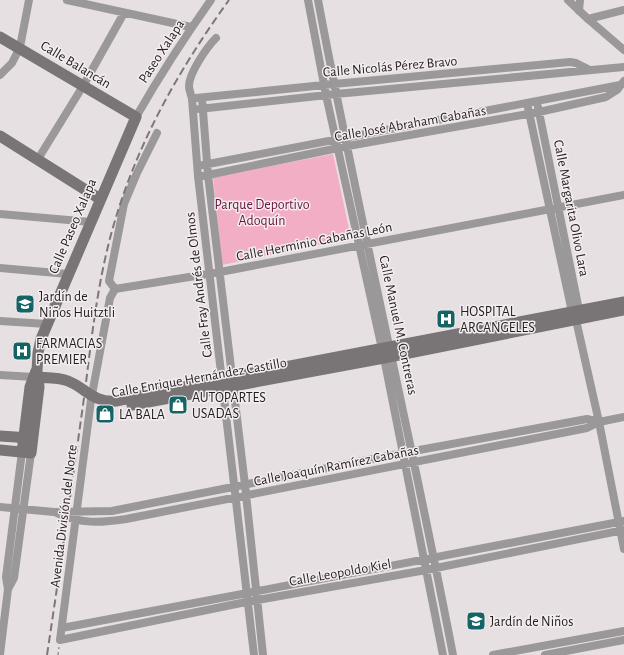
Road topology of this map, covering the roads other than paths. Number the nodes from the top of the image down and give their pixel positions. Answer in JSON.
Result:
{"nodes":[{"id":1,"x":29,"y":0,"type":"edge"},
{"id":2,"x":67,"y":0,"type":"edge"},
{"id":3,"x":211,"y":0,"type":"edge"},
{"id":4,"x":308,"y":0,"type":"edge"},
{"id":5,"x":318,"y":0,"type":"edge"},
{"id":6,"x":568,"y":0,"type":"edge"},
{"id":7,"x":580,"y":0,"type":"edge"},
{"id":8,"x":624,"y":10,"type":"edge"},
{"id":9,"x":580,"y":12,"type":"junction"},
{"id":10,"x":124,"y":13,"type":"junction"},
{"id":11,"x":588,"y":19,"type":"junction"},
{"id":12,"x":191,"y":27,"type":"junction"},
{"id":13,"x":0,"y":37,"type":"edge"},
{"id":14,"x":216,"y":38,"type":"dead end"},
{"id":15,"x":20,"y":48,"type":"junction"},
{"id":16,"x":624,"y":50,"type":"edge"},
{"id":17,"x":624,"y":67,"type":"edge"},
{"id":18,"x":588,"y":70,"type":"junction"},
{"id":19,"x":0,"y":75,"type":"edge"},
{"id":20,"x":622,"y":83,"type":"edge"},
{"id":21,"x":334,"y":84,"type":"junction"},
{"id":22,"x":324,"y":85,"type":"junction"},
{"id":23,"x":83,"y":86,"type":"junction"},
{"id":24,"x":336,"y":94,"type":"junction"},
{"id":25,"x":326,"y":95,"type":"junction"},
{"id":26,"x":202,"y":98,"type":"junction"},
{"id":27,"x":192,"y":99,"type":"junction"},
{"id":28,"x":537,"y":101,"type":"junction"},
{"id":29,"x":527,"y":103,"type":"junction"},
{"id":30,"x":203,"y":108,"type":"junction"},
{"id":31,"x":193,"y":109,"type":"junction"},
{"id":32,"x":540,"y":112,"type":"junction"},
{"id":33,"x":530,"y":114,"type":"junction"},
{"id":34,"x":136,"y":117,"type":"junction"},
{"id":35,"x":157,"y":133,"type":"dead end"},
{"id":36,"x":0,"y":136,"type":"edge"},
{"id":37,"x":345,"y":137,"type":"junction"},
{"id":38,"x":336,"y":138,"type":"junction"},
{"id":39,"x":348,"y":146,"type":"junction"},
{"id":40,"x":338,"y":148,"type":"junction"},
{"id":41,"x":38,"y":160,"type":"junction"},
{"id":42,"x":207,"y":164,"type":"junction"},
{"id":43,"x":198,"y":166,"type":"junction"},
{"id":44,"x":208,"y":175,"type":"junction"},
{"id":45,"x":198,"y":176,"type":"junction"},
{"id":46,"x":624,"y":195,"type":"edge"},
{"id":47,"x":100,"y":200,"type":"junction"},
{"id":48,"x":554,"y":209,"type":"junction"},
{"id":49,"x":0,"y":214,"type":"edge"},
{"id":50,"x":91,"y":222,"type":"junction"},
{"id":51,"x":368,"y":244,"type":"junction"},
{"id":52,"x":359,"y":246,"type":"junction"},
{"id":53,"x":0,"y":268,"type":"edge"},
{"id":54,"x":220,"y":272,"type":"junction"},
{"id":55,"x":68,"y":274,"type":"junction"},
{"id":56,"x":209,"y":274,"type":"junction"},
{"id":57,"x":115,"y":289,"type":"junction"},
{"id":58,"x":624,"y":302,"type":"edge"},
{"id":59,"x":624,"y":310,"type":"edge"},
{"id":60,"x":576,"y":314,"type":"junction"},
{"id":61,"x":0,"y":321,"type":"edge"},
{"id":62,"x":47,"y":324,"type":"junction"},
{"id":63,"x":387,"y":352,"type":"junction"},
{"id":64,"x":0,"y":375,"type":"edge"},
{"id":65,"x":36,"y":375,"type":"junction"},
{"id":66,"x":228,"y":383,"type":"junction"},
{"id":67,"x":91,"y":398,"type":"junction"},
{"id":68,"x":624,"y":417,"type":"edge"},
{"id":69,"x":599,"y":422,"type":"junction"},
{"id":70,"x":531,"y":429,"type":"junction"},
{"id":71,"x":0,"y":436,"type":"edge"},
{"id":72,"x":28,"y":438,"type":"junction"},
{"id":73,"x":472,"y":440,"type":"junction"},
{"id":74,"x":533,"y":440,"type":"junction"},
{"id":75,"x":0,"y":450,"type":"edge"},
{"id":76,"x":473,"y":451,"type":"junction"},
{"id":77,"x":413,"y":452,"type":"junction"},
{"id":78,"x":26,"y":453,"type":"junction"},
{"id":79,"x":403,"y":453,"type":"junction"},
{"id":80,"x":415,"y":462,"type":"junction"},
{"id":81,"x":405,"y":464,"type":"junction"},
{"id":82,"x":341,"y":466,"type":"junction"},
{"id":83,"x":304,"y":473,"type":"junction"},
{"id":84,"x":343,"y":477,"type":"junction"},
{"id":85,"x":306,"y":484,"type":"junction"},
{"id":86,"x":245,"y":485,"type":"junction"},
{"id":87,"x":235,"y":486,"type":"junction"},
{"id":88,"x":246,"y":496,"type":"junction"},
{"id":89,"x":236,"y":498,"type":"junction"},
{"id":90,"x":155,"y":502,"type":"junction"},
{"id":91,"x":0,"y":507,"type":"edge"},
{"id":92,"x":15,"y":509,"type":"junction"},
{"id":93,"x":24,"y":510,"type":"junction"},
{"id":94,"x":157,"y":513,"type":"junction"},
{"id":95,"x":77,"y":516,"type":"junction"},
{"id":96,"x":622,"y":521,"type":"edge"},
{"id":97,"x":622,"y":530,"type":"edge"},
{"id":98,"x":0,"y":547,"type":"edge"},
{"id":99,"x":9,"y":548,"type":"junction"},
{"id":100,"x":19,"y":548,"type":"junction"},
{"id":101,"x":624,"y":549,"type":"edge"},
{"id":102,"x":435,"y":558,"type":"junction"},
{"id":103,"x":425,"y":560,"type":"junction"},
{"id":104,"x":436,"y":568,"type":"junction"},
{"id":105,"x":426,"y":570,"type":"junction"},
{"id":106,"x":8,"y":589,"type":"junction"},
{"id":107,"x":256,"y":591,"type":"junction"},
{"id":108,"x":246,"y":592,"type":"junction"},
{"id":109,"x":256,"y":600,"type":"junction"},
{"id":110,"x":246,"y":602,"type":"junction"},
{"id":111,"x":3,"y":604,"type":"edge"},
{"id":112,"x":62,"y":628,"type":"junction"},
{"id":113,"x":624,"y":631,"type":"edge"},
{"id":114,"x":60,"y":640,"type":"joint"},
{"id":115,"x":624,"y":640,"type":"edge"},
{"id":116,"x":560,"y":643,"type":"junction"},
{"id":117,"x":563,"y":653,"type":"edge"},
{"id":118,"x":0,"y":654,"type":"edge"},
{"id":119,"x":254,"y":655,"type":"edge"},
{"id":120,"x":263,"y":655,"type":"edge"},
{"id":121,"x":443,"y":655,"type":"edge"},
{"id":122,"x":453,"y":655,"type":"edge"},
{"id":123,"x":493,"y":655,"type":"edge"},
{"id":124,"x":545,"y":655,"type":"edge"}],
"edges":[{"from":1,"to":15,"type":"street"},
{"from":2,"to":10,"type":"street"},
{"from":3,"to":12,"type":"street","name":"Paseo Xalapa"},
{"from":4,"to":22,"type":"street","name":"Calle Manuel M. Contreras"},
{"from":5,"to":21,"type":"street","name":"Calle Manuel M. Contreras"},
{"from":6,"to":9,"type":"street"},
{"from":7,"to":9,"type":"street"},
{"from":8,"to":11,"type":"street"},
{"from":9,"to":11,"type":"street"},
{"from":10,"to":12,"type":"street"},
{"from":10,"to":23,"type":"street"},
{"from":11,"to":16,"type":"street"},
{"from":12,"to":34,"type":"street","name":"Paseo Xalapa"},
{"from":13,"to":15,"type":"main road","name":"Calle Balancán"},
{"from":14,"to":27,"type":"street","name":"Calle Fray Andrés de Olmos"},
{"from":15,"to":19,"type":"street"},
{"from":15,"to":23,"type":"main road","name":"Calle Balancán"},
{"from":17,"to":18,"type":"street","name":"Calle Nicolás Pérez Bravo"},
{"from":18,"to":21,"type":"street","name":"Calle Nicolás Pérez Bravo"},
{"from":18,"to":24,"type":"street","name":"Calle Nicolás Pérez Bravo"},
{"from":20,"to":28,"type":"street","name":"Calle José Abraham Cabañas"},
{"from":20,"to":32,"type":"street","name":"Calle José Abraham Cabañas"},
{"from":21,"to":22,"type":"street","name":"Calle Nicolás Pérez Bravo"},
{"from":21,"to":24,"type":"street","name":"Calle Manuel M. Contreras"},
{"from":22,"to":25,"type":"street","name":"Calle Manuel M. Contreras"},
{"from":22,"to":26,"type":"street","name":"Calle Nicolás Pérez Bravo"},
{"from":23,"to":34,"type":"main road","name":"Calle Balancán"},
{"from":23,"to":41,"type":"street"},
{"from":24,"to":25,"type":"street","name":"Calle Nicolás Pérez Bravo"},
{"from":24,"to":37,"type":"street","name":"Calle Manuel M. Contreras"},
{"from":25,"to":30,"type":"street","name":"Calle Nicolás Pérez Bravo"},
{"from":25,"to":38,"type":"street","name":"Calle Manuel M. Contreras"},
{"from":26,"to":27,"type":"street","name":"Calle Nicolás Pérez Bravo"},
{"from":26,"to":30,"type":"street","name":"Calle Fray Andrés de Olmos"},
{"from":27,"to":31,"type":"street","name":"Calle Fray Andrés de Olmos"},
{"from":28,"to":29,"type":"street","name":"Calle José Abraham Cabañas"},
{"from":28,"to":32,"type":"street","name":"Calle Margarita Olivo Lara"},
{"from":29,"to":33,"type":"street","name":"Calle Margarita Olivo Lara"},
{"from":29,"to":37,"type":"street","name":"Calle José Abraham Cabañas"},
{"from":30,"to":31,"type":"street","name":"Calle Nicolás Pérez Bravo"},
{"from":30,"to":42,"type":"street","name":"Calle Fray Andrés de Olmos"},
{"from":31,"to":43,"type":"street","name":"Calle Fray Andrés de Olmos"},
{"from":32,"to":33,"type":"street","name":"Calle José Abraham Cabañas"},
{"from":32,"to":48,"type":"street","name":"Calle Margarita Olivo Lara"},
{"from":33,"to":39,"type":"street","name":"Calle José Abraham Cabañas"},
{"from":33,"to":48,"type":"street","name":"Calle Margarita Olivo Lara"},
{"from":34,"to":47,"type":"main road","name":"Calle Paseo Xalapa"},
{"from":35,"to":57,"type":"street"},
{"from":36,"to":41,"type":"main road"},
{"from":37,"to":38,"type":"street","name":"Calle José Abraham Cabañas"},
{"from":37,"to":39,"type":"street","name":"Calle Manuel M. Contreras"},
{"from":38,"to":40,"type":"street","name":"Calle Manuel M. Contreras"},
{"from":38,"to":42,"type":"street","name":"Calle José Abraham Cabañas"},
{"from":39,"to":40,"type":"street","name":"Calle José Abraham Cabañas"},
{"from":39,"to":51,"type":"street","name":"Calle Manuel M. Contreras"},
{"from":40,"to":44,"type":"street","name":"Calle José Abraham Cabañas"},
{"from":40,"to":52,"type":"street","name":"Calle Manuel M. Contreras"},
{"from":41,"to":47,"type":"main road"},
{"from":42,"to":43,"type":"street","name":"Calle José Abraham Cabañas"},
{"from":42,"to":44,"type":"street","name":"Calle Fray Andrés de Olmos"},
{"from":43,"to":45,"type":"street","name":"Calle Fray Andrés de Olmos"},
{"from":44,"to":45,"type":"street","name":"Calle José Abraham Cabañas"},
{"from":44,"to":54,"type":"street","name":"Calle Fray Andrés de Olmos"},
{"from":45,"to":56,"type":"street","name":"Calle Fray Andrés de Olmos"},
{"from":46,"to":48,"type":"street","name":"Calle Herminio Cabañas León"},
{"from":47,"to":50,"type":"main road","name":"Calle Paseo Xalapa"},
{"from":48,"to":51,"type":"street","name":"Calle Herminio Cabañas León"},
{"from":48,"to":60,"type":"street","name":"Calle Margarita Olivo Lara"},
{"from":49,"to":50,"type":"street"},
{"from":50,"to":55,"type":"main road","name":"Calle Paseo Xalapa"},
{"from":51,"to":52,"type":"street","name":"Calle Herminio Cabañas León"},
{"from":51,"to":63,"type":"street","name":"Calle Manuel M. Contreras"},
{"from":52,"to":54,"type":"street","name":"Calle Herminio Cabañas León"},
{"from":52,"to":63,"type":"street","name":"Calle Manuel M. Contreras"},
{"from":53,"to":55,"type":"street"},
{"from":54,"to":56,"type":"street","name":"Calle Herminio Cabañas León"},
{"from":54,"to":66,"type":"street","name":"Calle Fray Andrés de Olmos"},
{"from":55,"to":62,"type":"main road","name":"Calle Paseo Xalapa"},
{"from":56,"to":57,"type":"street","name":"Calle Herminio Cabañas León"},
{"from":56,"to":66,"type":"street","name":"Calle Fray Andrés de Olmos"},
{"from":57,"to":67,"type":"street"},
{"from":58,"to":60,"type":"main road","name":"Calle Enrique Hernández Castillo"},
{"from":59,"to":60,"type":"main road","name":"Calle Enrique Hernández Castillo"},
{"from":60,"to":63,"type":"main road","name":"Calle Enrique Hernández Castillo"},
{"from":60,"to":69,"type":"street","name":"Calle Margarita Olivo Lara"},
{"from":61,"to":62,"type":"street"},
{"from":62,"to":65,"type":"main road","name":"Calle Paseo Xalapa"},
{"from":63,"to":66,"type":"main road","name":"Calle Enrique Hernández Castillo"},
{"from":63,"to":77,"type":"street","name":"Calle Manuel M. Contreras"},
{"from":63,"to":79,"type":"street","name":"Calle Manuel M. Contreras"},
{"from":64,"to":65,"type":"street"},
{"from":65,"to":67,"type":"main road","name":"Calle Enrique Hernández Castillo"},
{"from":65,"to":72,"type":"main road","name":"Calle Paseo Xalapa"},
{"from":66,"to":67,"type":"main road","name":"Calle Enrique Hernández Castillo"},
{"from":66,"to":86,"type":"street","name":"Calle Fray Andrés de Olmos"},
{"from":66,"to":87,"type":"street","name":"Calle Fray Andrés de Olmos"},
{"from":67,"to":95,"type":"street","name":"Avenida División del Norte"},
{"from":68,"to":69,"type":"street","name":"Calle Joaquín Ramírez Cabañas"},
{"from":69,"to":70,"type":"street","name":"Calle Joaquín Ramírez Cabañas"},
{"from":69,"to":74,"type":"street","name":"Calle Joaquín Ramírez Cabañas"},
{"from":69,"to":96,"type":"street","name":"Calle Margarita Olivo Lara"},
{"from":70,"to":73,"type":"street","name":"Calle Joaquín Ramírez Cabañas"},
{"from":70,"to":74,"type":"street"},
{"from":71,"to":72,"type":"main road"},
{"from":72,"to":78,"type":"main road","name":"Calle Paseo Xalapa"},
{"from":73,"to":76,"type":"street"},
{"from":73,"to":77,"type":"street","name":"Calle Joaquín Ramírez Cabañas"},
{"from":74,"to":76,"type":"street","name":"Calle Joaquín Ramírez Cabañas"},
{"from":75,"to":78,"type":"main road"},
{"from":76,"to":80,"type":"street","name":"Calle Joaquín Ramírez Cabañas"},
{"from":77,"to":79,"type":"street","name":"Calle Joaquín Ramírez Cabañas"},
{"from":77,"to":80,"type":"street","name":"Calle Manuel M. Contreras"},
{"from":78,"to":92,"type":"street","name":"Calle Paseo Xalapa"},
{"from":78,"to":93,"type":"street","name":"Calle Paseo Xalapa"},
{"from":79,"to":81,"type":"street","name":"Calle Manuel M. Contreras"},
{"from":79,"to":82,"type":"street","name":"Calle Joaquín Ramírez Cabañas"},
{"from":80,"to":81,"type":"street","name":"Calle Joaquín Ramírez Cabañas"},
{"from":80,"to":102,"type":"street","name":"Calle Manuel M. Contreras"},
{"from":81,"to":84,"type":"street","name":"Calle Joaquín Ramírez Cabañas"},
{"from":81,"to":103,"type":"street","name":"Calle Manuel M. Contreras"},
{"from":82,"to":83,"type":"street","name":"Calle Joaquín Ramírez Cabañas"},
{"from":82,"to":84,"type":"street"},
{"from":83,"to":85,"type":"street"},
{"from":83,"to":86,"type":"street","name":"Calle Joaquín Ramírez Cabañas"},
{"from":84,"to":85,"type":"street","name":"Calle Joaquín Ramírez Cabañas"},
{"from":85,"to":88,"type":"street","name":"Calle Joaquín Ramírez Cabañas"},
{"from":86,"to":87,"type":"street","name":"Calle Joaquín Ramírez Cabañas"},
{"from":86,"to":88,"type":"street","name":"Calle Fray Andrés de Olmos"},
{"from":87,"to":89,"type":"street","name":"Calle Fray Andrés de Olmos"},
{"from":87,"to":90,"type":"street","name":"Calle Joaquín Ramírez Cabañas"},
{"from":88,"to":89,"type":"street","name":"Calle Joaquín Ramírez Cabañas"},
{"from":88,"to":107,"type":"street","name":"Calle Fray Andrés de Olmos"},
{"from":89,"to":94,"type":"street","name":"Calle Joaquín Ramírez Cabañas"},
{"from":89,"to":108,"type":"street","name":"Calle Fray Andrés de Olmos"},
{"from":90,"to":94,"type":"street"},
{"from":90,"to":95,"type":"street","name":"Calle Joaquín Ramírez Cabañas"},
{"from":91,"to":92,"type":"street"},
{"from":92,"to":93,"type":"street"},
{"from":92,"to":99,"type":"street","name":"Calle Paseo Xalapa"},
{"from":93,"to":95,"type":"street"},
{"from":93,"to":100,"type":"street","name":"Calle Paseo Xalapa"},
{"from":94,"to":95,"type":"street","name":"Calle Joaquín Ramírez Cabañas"},
{"from":95,"to":112,"type":"street","name":"Avenida División del Norte"},
{"from":96,"to":97,"type":"street","name":"Calle Margarita Olivo Lara"},
{"from":96,"to":102,"type":"street","name":"Calle Leopoldo Kiel"},
{"from":97,"to":101,"type":"street","name":"Calle Margarita Olivo Lara"},
{"from":97,"to":104,"type":"street","name":"Calle Leopoldo Kiel"},
{"from":98,"to":99,"type":"street"},
{"from":99,"to":100,"type":"street"},
{"from":99,"to":106,"type":"street","name":"Calle Paseo Xalapa"},
{"from":100,"to":106,"type":"street","name":"Calle Paseo Xalapa"},
{"from":102,"to":103,"type":"street","name":"Calle Leopoldo Kiel"},
{"from":102,"to":104,"type":"street","name":"Calle Manuel M. Contreras"},
{"from":103,"to":105,"type":"street","name":"Calle Manuel M. Contreras"},
{"from":103,"to":107,"type":"street","name":"Calle Leopoldo Kiel"},
{"from":104,"to":105,"type":"street","name":"Calle Leopoldo Kiel"},
{"from":104,"to":122,"type":"street","name":"Calle Manuel M. Contreras"},
{"from":105,"to":109,"type":"street","name":"Calle Leopoldo Kiel"},
{"from":105,"to":121,"type":"street","name":"Calle Manuel M. Contreras"},
{"from":106,"to":111,"type":"street","name":"Calle Paseo Xalapa"},
{"from":107,"to":108,"type":"street","name":"Calle Leopoldo Kiel"},
{"from":107,"to":109,"type":"street","name":"Calle Fray Andrés de Olmos"},
{"from":108,"to":110,"type":"street","name":"Calle Fray Andrés de Olmos"},
{"from":108,"to":112,"type":"street","name":"Calle Leopoldo Kiel"},
{"from":109,"to":110,"type":"street","name":"Calle Leopoldo Kiel"},
{"from":109,"to":120,"type":"street","name":"Calle Fray Andrés de Olmos"},
{"from":110,"to":114,"type":"street","name":"Calle Leopoldo Kiel"},
{"from":110,"to":119,"type":"street","name":"Calle Fray Andrés de Olmos"},
{"from":111,"to":118,"type":"street","name":"Calle Paseo Xalapa"},
{"from":112,"to":114,"type":"street","name":"Avenida División del Norte"},
{"from":113,"to":116,"type":"street"},
{"from":115,"to":117,"type":"street"},
{"from":116,"to":117,"type":"street"},
{"from":116,"to":123,"type":"street"},
{"from":117,"to":124,"type":"street"}]}
